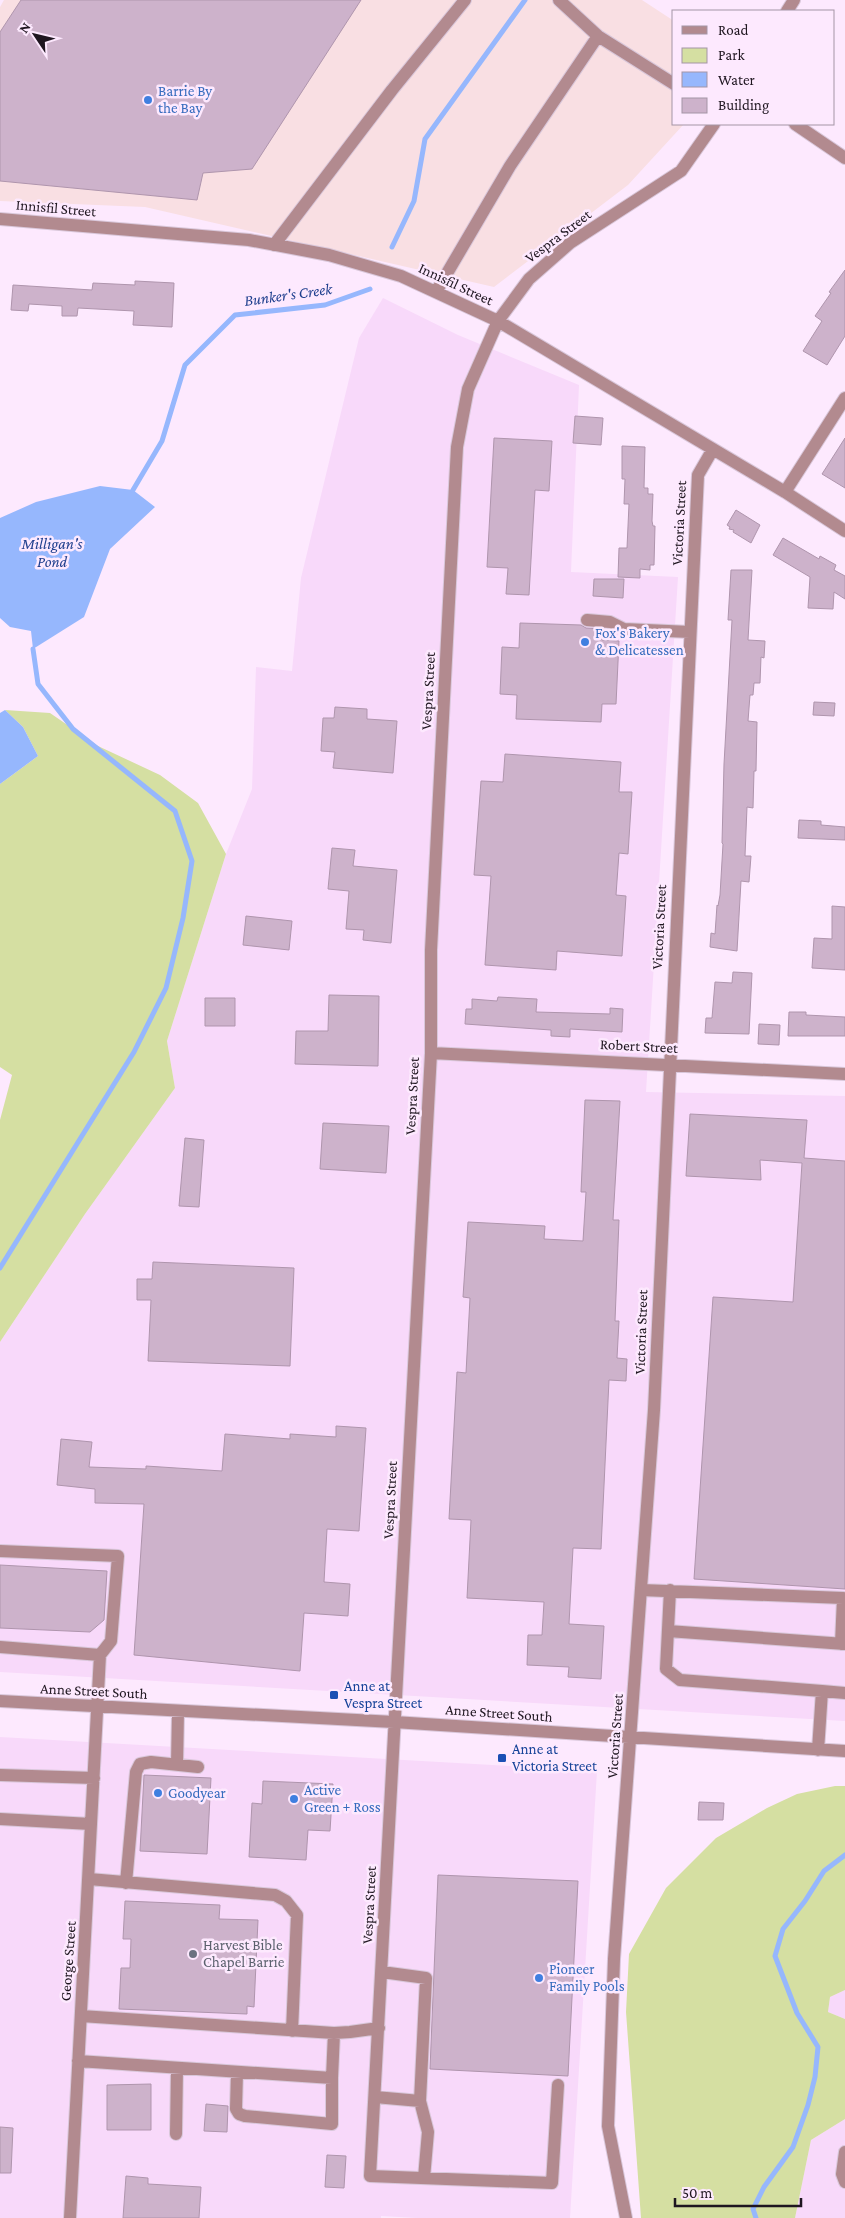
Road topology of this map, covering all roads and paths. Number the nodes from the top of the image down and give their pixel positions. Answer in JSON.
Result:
{"nodes":[{"id":1,"x":465,"y":0,"type":"edge"},
{"id":2,"x":559,"y":0,"type":"edge"},
{"id":3,"x":598,"y":36,"type":"junction"},
{"id":4,"x":672,"y":83,"type":"edge"},
{"id":5,"x":713,"y":125,"type":"edge"},
{"id":6,"x":796,"y":125,"type":"edge"},
{"id":7,"x":845,"y":158,"type":"edge"},
{"id":8,"x":0,"y":219,"type":"edge"},
{"id":9,"x":274,"y":245,"type":"junction"},
{"id":10,"x":436,"y":292,"type":"junction"},
{"id":11,"x":498,"y":321,"type":"junction"},
{"id":12,"x":845,"y":398,"type":"edge"},
{"id":13,"x":713,"y":449,"type":"junction"},
{"id":14,"x":785,"y":492,"type":"junction"},
{"id":15,"x":845,"y":531,"type":"edge"},
{"id":16,"x":587,"y":620,"type":"dead end"},
{"id":17,"x":690,"y":632,"type":"junction"},
{"id":18,"x":431,"y":1053,"type":"junction"},
{"id":19,"x":669,"y":1064,"type":"junction"},
{"id":20,"x":845,"y":1074,"type":"edge"},
{"id":21,"x":0,"y":1551,"type":"edge"},
{"id":22,"x":642,"y":1590,"type":"junction"},
{"id":23,"x":670,"y":1590,"type":"junction"},
{"id":24,"x":668,"y":1631,"type":"junction"},
{"id":25,"x":843,"y":1644,"type":"edge"},
{"id":26,"x":0,"y":1647,"type":"edge"},
{"id":27,"x":100,"y":1655,"type":"junction"},
{"id":28,"x":822,"y":1691,"type":"junction"},
{"id":29,"x":845,"y":1693,"type":"edge"},
{"id":30,"x":0,"y":1701,"type":"edge"},
{"id":31,"x":98,"y":1707,"type":"junction"},
{"id":32,"x":178,"y":1712,"type":"junction"},
{"id":33,"x":394,"y":1722,"type":"junction"},
{"id":34,"x":631,"y":1738,"type":"junction"},
{"id":35,"x":818,"y":1750,"type":"junction"},
{"id":36,"x":845,"y":1751,"type":"edge"},
{"id":37,"x":177,"y":1765,"type":"junction"},
{"id":38,"x":198,"y":1767,"type":"dead end"},
{"id":39,"x":0,"y":1775,"type":"edge"},
{"id":40,"x":94,"y":1778,"type":"junction"},
{"id":41,"x":0,"y":1819,"type":"edge"},
{"id":42,"x":91,"y":1824,"type":"junction"},
{"id":43,"x":90,"y":1880,"type":"junction"},
{"id":44,"x":126,"y":1883,"type":"junction"},
{"id":45,"x":382,"y":1972,"type":"junction"},
{"id":46,"x":81,"y":2016,"type":"junction"},
{"id":47,"x":379,"y":2028,"type":"junction"},
{"id":48,"x":292,"y":2031,"type":"junction"},
{"id":49,"x":334,"y":2033,"type":"junction"},
{"id":50,"x":78,"y":2061,"type":"junction"},
{"id":51,"x":177,"y":2068,"type":"junction"},
{"id":52,"x":237,"y":2072,"type":"junction"},
{"id":53,"x":332,"y":2078,"type":"junction"},
{"id":54,"x":558,"y":2085,"type":"dead end"},
{"id":55,"x":375,"y":2097,"type":"junction"},
{"id":56,"x":420,"y":2101,"type":"junction"},
{"id":57,"x":176,"y":2134,"type":"dead end"},
{"id":58,"x":845,"y":2152,"type":"edge"},
{"id":59,"x":424,"y":2178,"type":"junction"},
{"id":60,"x":845,"y":2182,"type":"edge"},
{"id":61,"x":70,"y":2218,"type":"edge"},
{"id":62,"x":626,"y":2218,"type":"edge"}],
"edges":[{"from":1,"to":9,"type":"street"},
{"from":2,"to":3,"type":"street"},
{"from":3,"to":4,"type":"street"},
{"from":3,"to":10,"type":"street"},
{"from":5,"to":11,"type":"street","name":"Vespra Street"},
{"from":6,"to":7,"type":"street"},
{"from":8,"to":9,"type":"street","name":"Innisfil Street"},
{"from":9,"to":10,"type":"street","name":"Innisfil Street"},
{"from":10,"to":11,"type":"street","name":"Innisfil Street"},
{"from":11,"to":13,"type":"street","name":"Innisfil Street"},
{"from":11,"to":18,"type":"street","name":"Vespra Street"},
{"from":12,"to":14,"type":"street"},
{"from":13,"to":14,"type":"street","name":"Innisfil Street"},
{"from":13,"to":17,"type":"street","name":"Victoria Street"},
{"from":14,"to":15,"type":"street","name":"Innisfil Street"},
{"from":16,"to":17,"type":"street"},
{"from":17,"to":19,"type":"street","name":"Victoria Street"},
{"from":18,"to":19,"type":"street","name":"Robert Street"},
{"from":18,"to":33,"type":"street","name":"Vespra Street"},
{"from":19,"to":20,"type":"street","name":"Robert Street"},
{"from":19,"to":22,"type":"street","name":"Victoria Street"},
{"from":21,"to":27,"type":"street"},
{"from":22,"to":23,"type":"street"},
{"from":22,"to":34,"type":"street","name":"Victoria Street"},
{"from":23,"to":24,"type":"street"},
{"from":23,"to":25,"type":"street"},
{"from":24,"to":25,"type":"street"},
{"from":24,"to":28,"type":"street"},
{"from":26,"to":27,"type":"street"},
{"from":27,"to":31,"type":"street","name":"George Street"},
{"from":28,"to":29,"type":"street"},
{"from":28,"to":35,"type":"street"},
{"from":30,"to":31,"type":"street","name":"Anne Street South"},
{"from":31,"to":32,"type":"street","name":"Anne Street South"},
{"from":31,"to":40,"type":"street","name":"George Street"},
{"from":32,"to":33,"type":"street","name":"Anne Street South"},
{"from":32,"to":37,"type":"street"},
{"from":33,"to":34,"type":"street","name":"Anne Street South"},
{"from":33,"to":45,"type":"street","name":"Vespra Street"},
{"from":34,"to":35,"type":"street","name":"Anne Street South"},
{"from":34,"to":62,"type":"street","name":"Victoria Street"},
{"from":35,"to":36,"type":"street","name":"Anne Street South"},
{"from":37,"to":38,"type":"street"},
{"from":37,"to":44,"type":"street"},
{"from":39,"to":40,"type":"street"},
{"from":40,"to":42,"type":"street","name":"George Street"},
{"from":41,"to":42,"type":"street"},
{"from":42,"to":43,"type":"street","name":"George Street"},
{"from":43,"to":44,"type":"street"},
{"from":43,"to":46,"type":"street","name":"George Street"},
{"from":44,"to":48,"type":"street"},
{"from":45,"to":47,"type":"street","name":"Vespra Street"},
{"from":45,"to":56,"type":"street"},
{"from":46,"to":48,"type":"street"},
{"from":46,"to":50,"type":"street","name":"George Street"},
{"from":47,"to":49,"type":"street"},
{"from":47,"to":55,"type":"street","name":"Vespra Street"},
{"from":48,"to":49,"type":"street"},
{"from":49,"to":53,"type":"street"},
{"from":50,"to":51,"type":"street"},
{"from":50,"to":61,"type":"street","name":"George Street"},
{"from":51,"to":52,"type":"street"},
{"from":51,"to":57,"type":"street"},
{"from":52,"to":53,"type":"street"},
{"from":52,"to":53,"type":"street"},
{"from":54,"to":59,"type":"street"},
{"from":55,"to":56,"type":"street"},
{"from":55,"to":59,"type":"street","name":"Vespra Street"},
{"from":56,"to":59,"type":"street"},
{"from":58,"to":60,"type":"street"}]}
